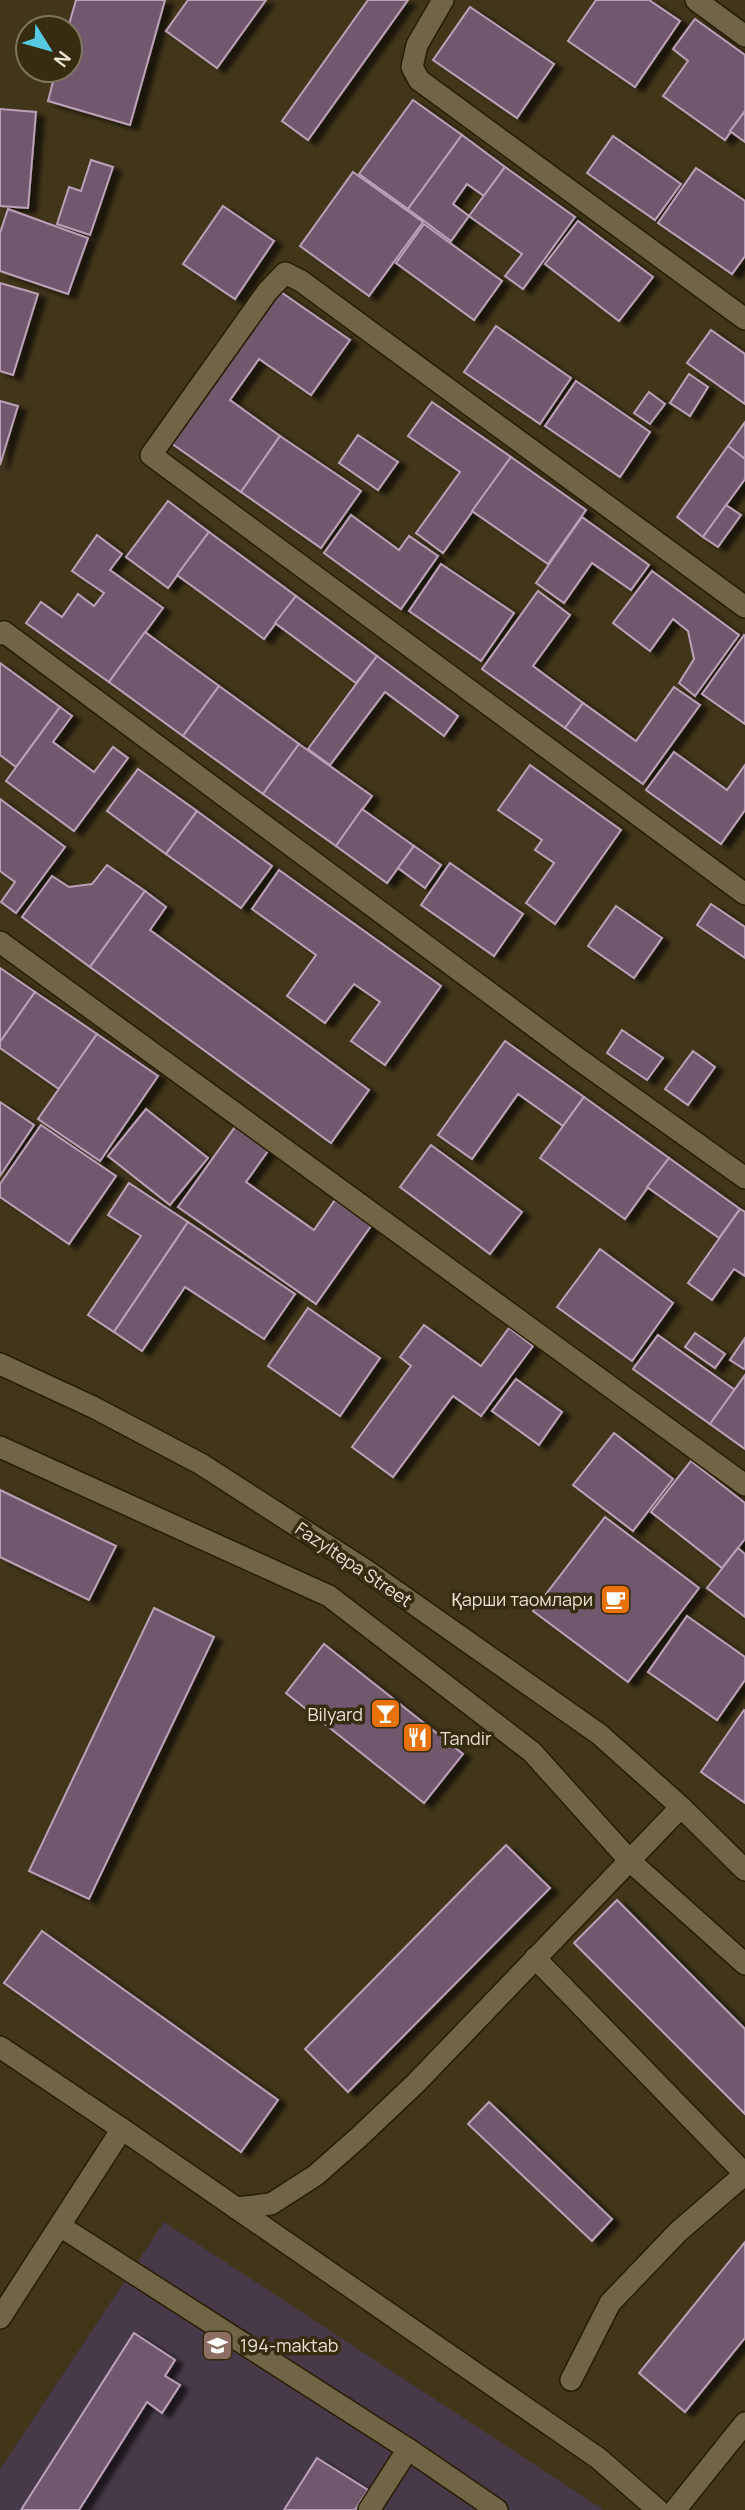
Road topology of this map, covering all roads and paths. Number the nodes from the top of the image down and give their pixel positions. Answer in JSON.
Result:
{"nodes":[{"id":1,"x":443,"y":0,"type":"edge"},
{"id":2,"x":696,"y":0,"type":"edge"},
{"id":3,"x":745,"y":36,"type":"edge"},
{"id":4,"x":745,"y":319,"type":"edge"},
{"id":5,"x":745,"y":607,"type":"edge"},
{"id":6,"x":0,"y":634,"type":"edge"},
{"id":7,"x":745,"y":894,"type":"edge"},
{"id":8,"x":0,"y":942,"type":"edge"},
{"id":9,"x":745,"y":1178,"type":"edge"},
{"id":10,"x":0,"y":1364,"type":"edge"},
{"id":11,"x":0,"y":1447,"type":"edge"},
{"id":12,"x":745,"y":1485,"type":"edge"},
{"id":13,"x":681,"y":1807,"type":"junction"},
{"id":14,"x":745,"y":1854,"type":"edge"},
{"id":15,"x":630,"y":1861,"type":"junction"},
{"id":16,"x":745,"y":1870,"type":"edge"},
{"id":17,"x":535,"y":1958,"type":"junction"},
{"id":18,"x":745,"y":1964,"type":"edge"},
{"id":19,"x":0,"y":2047,"type":"edge"},
{"id":20,"x":122,"y":2129,"type":"junction"},
{"id":21,"x":236,"y":2208,"type":"junction"},
{"id":22,"x":60,"y":2226,"type":"junction"},
{"id":23,"x":0,"y":2318,"type":"edge"},
{"id":24,"x":571,"y":2381,"type":"dead end"},
{"id":25,"x":745,"y":2423,"type":"edge"},
{"id":26,"x":408,"y":2449,"type":"junction"},
{"id":27,"x":369,"y":2510,"type":"edge"},
{"id":28,"x":497,"y":2510,"type":"edge"},
{"id":29,"x":658,"y":2510,"type":"edge"},
{"id":30,"x":675,"y":2510,"type":"edge"}],
"edges":[{"from":1,"to":4,"type":"street"},
{"from":2,"to":3,"type":"street"},
{"from":5,"to":7,"type":"street"},
{"from":6,"to":9,"type":"street"},
{"from":8,"to":12,"type":"street"},
{"from":10,"to":13,"type":"street","name":"Fazyltepa Street"},
{"from":11,"to":15,"type":"street"},
{"from":13,"to":14,"type":"street","name":"Fazyltepa Street"},
{"from":13,"to":15,"type":"street"},
{"from":13,"to":16,"type":"street","name":"Fazyltepa Street"},
{"from":15,"to":17,"type":"street"},
{"from":15,"to":18,"type":"street"},
{"from":17,"to":21,"type":"street"},
{"from":17,"to":24,"type":"street"},
{"from":19,"to":20,"type":"street"},
{"from":20,"to":21,"type":"street"},
{"from":20,"to":22,"type":"street"},
{"from":21,"to":29,"type":"street"},
{"from":22,"to":23,"type":"street"},
{"from":22,"to":26,"type":"street"},
{"from":25,"to":30,"type":"street"},
{"from":26,"to":27,"type":"street"},
{"from":26,"to":28,"type":"street"}]}
